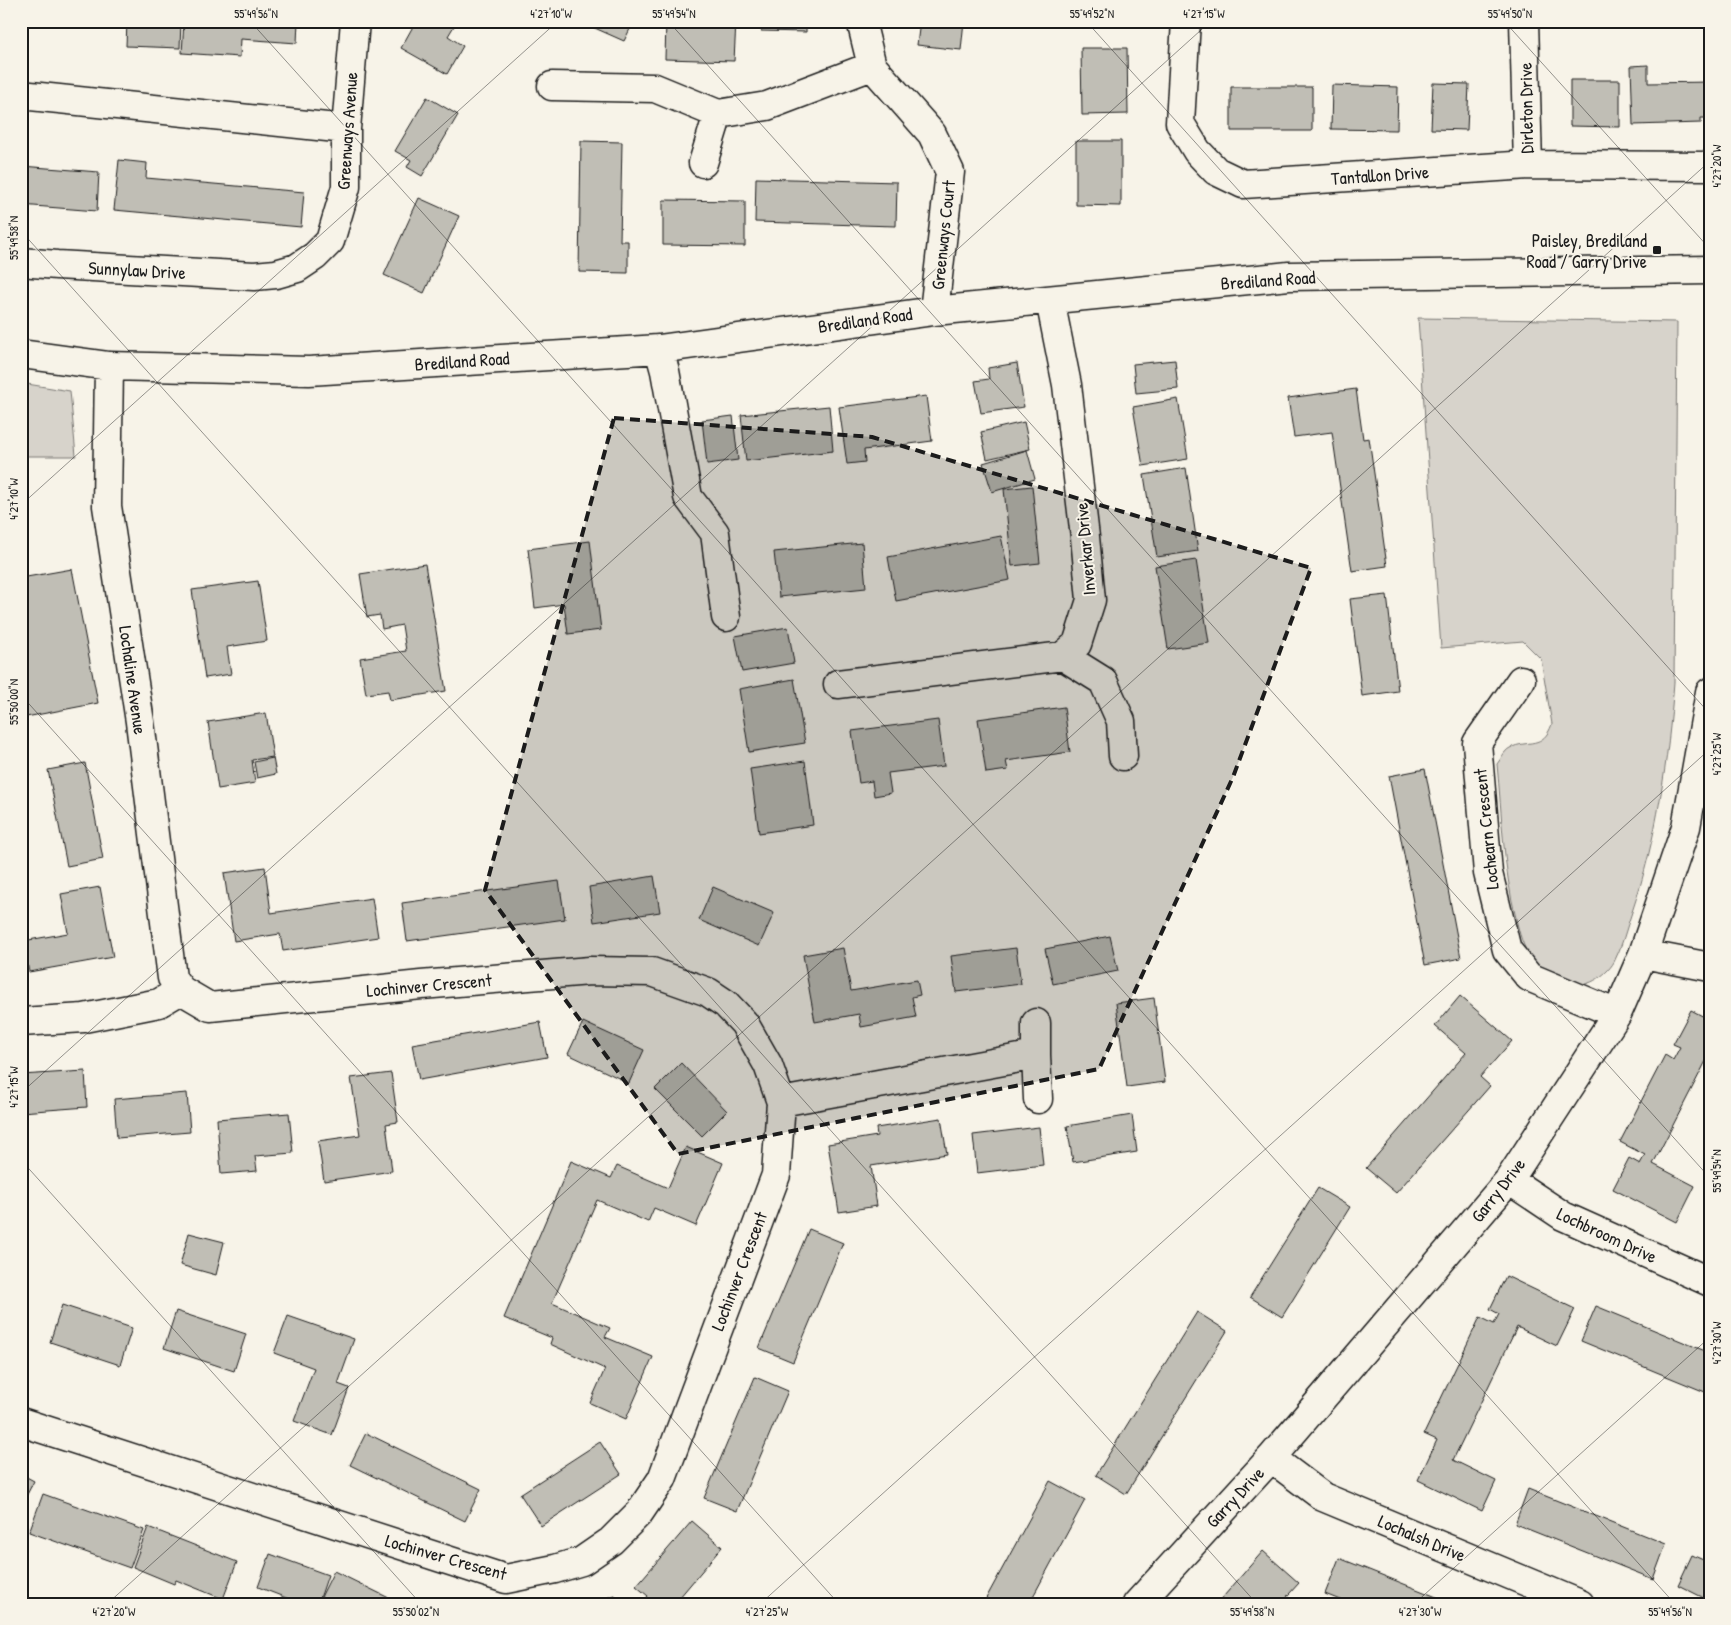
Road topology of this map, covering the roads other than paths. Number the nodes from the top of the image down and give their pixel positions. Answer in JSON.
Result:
{"nodes":[{"id":1,"x":355,"y":21,"type":"edge"},
{"id":2,"x":861,"y":21,"type":"edge"},
{"id":3,"x":1186,"y":21,"type":"edge"},
{"id":4,"x":1524,"y":21,"type":"edge"},
{"id":5,"x":872,"y":66,"type":"junction"},
{"id":6,"x":552,"y":86,"type":"dead end"},
{"id":7,"x":21,"y":96,"type":"edge"},
{"id":8,"x":718,"y":114,"type":"junction"},
{"id":9,"x":346,"y":129,"type":"junction"},
{"id":10,"x":703,"y":163,"type":"dead end"},
{"id":11,"x":1528,"y":165,"type":"junction"},
{"id":12,"x":1710,"y":166,"type":"edge"},
{"id":13,"x":21,"y":262,"type":"edge"},
{"id":14,"x":1710,"y":270,"type":"edge"},
{"id":15,"x":254,"y":276,"type":"joint"},
{"id":16,"x":1050,"y":300,"type":"junction"},
{"id":17,"x":934,"y":311,"type":"junction"},
{"id":18,"x":660,"y":348,"type":"junction"},
{"id":19,"x":21,"y":354,"type":"edge"},
{"id":20,"x":109,"y":366,"type":"junction"},
{"id":21,"x":726,"y":617,"type":"dead end"},
{"id":22,"x":1063,"y":656,"type":"junction"},
{"id":23,"x":1521,"y":680,"type":"dead end"},
{"id":24,"x":838,"y":684,"type":"dead end"},
{"id":25,"x":1710,"y":692,"type":"edge"},
{"id":26,"x":1123,"y":756,"type":"dead end"},
{"id":27,"x":1643,"y":954,"type":"junction"},
{"id":28,"x":1710,"y":967,"type":"edge"},
{"id":29,"x":181,"y":990,"type":"junction"},
{"id":30,"x":1617,"y":1014,"type":"junction"},
{"id":31,"x":21,"y":1022,"type":"edge"},
{"id":32,"x":1036,"y":1023,"type":"dead end"},
{"id":33,"x":1036,"y":1054,"type":"junction"},
{"id":34,"x":1038,"y":1099,"type":"dead end"},
{"id":35,"x":781,"y":1102,"type":"junction"},
{"id":36,"x":1509,"y":1180,"type":"junction"},
{"id":37,"x":1710,"y":1282,"type":"edge"},
{"id":38,"x":21,"y":1422,"type":"edge"},
{"id":39,"x":1271,"y":1458,"type":"junction"},
{"id":40,"x":1137,"y":1604,"type":"edge"},
{"id":41,"x":1580,"y":1604,"type":"edge"}],
"edges":[{"from":1,"to":9,"type":"street","name":"Greenways Avenue"},
{"from":2,"to":5,"type":"street","name":"Greenways Court"},
{"from":3,"to":11,"type":"street","name":"Tantallon Drive"},
{"from":4,"to":11,"type":"street","name":"Dirleton Drive"},
{"from":5,"to":8,"type":"street"},
{"from":5,"to":17,"type":"street","name":"Greenways Court"},
{"from":6,"to":8,"type":"street"},
{"from":7,"to":9,"type":"street"},
{"from":8,"to":10,"type":"street"},
{"from":9,"to":15,"type":"street","name":"Greenways Avenue"},
{"from":11,"to":12,"type":"street","name":"Tantallon Drive"},
{"from":13,"to":15,"type":"street","name":"Sunnylaw Drive"},
{"from":14,"to":16,"type":"street","name":"Brediland Road"},
{"from":16,"to":17,"type":"street","name":"Brediland Road"},
{"from":16,"to":22,"type":"street","name":"Inverkar Drive"},
{"from":17,"to":18,"type":"street","name":"Brediland Road"},
{"from":18,"to":20,"type":"street","name":"Brediland Road"},
{"from":18,"to":21,"type":"street"},
{"from":19,"to":20,"type":"street","name":"Brediland Road"},
{"from":20,"to":29,"type":"street","name":"Lochaline Avenue"},
{"from":22,"to":24,"type":"street"},
{"from":22,"to":26,"type":"street"},
{"from":23,"to":30,"type":"street","name":"Lochearn Crescent"},
{"from":25,"to":27,"type":"street","name":"Garry Drive"},
{"from":27,"to":28,"type":"street"},
{"from":27,"to":30,"type":"street","name":"Garry Drive"},
{"from":29,"to":31,"type":"street"},
{"from":29,"to":35,"type":"street","name":"Lochinver Crescent"},
{"from":30,"to":36,"type":"street","name":"Garry Drive"},
{"from":32,"to":33,"type":"street"},
{"from":33,"to":34,"type":"street"},
{"from":33,"to":35,"type":"street"},
{"from":35,"to":38,"type":"street","name":"Lochinver Crescent"},
{"from":36,"to":37,"type":"street","name":"Lochbroom Drive"},
{"from":36,"to":39,"type":"street","name":"Garry Drive"},
{"from":39,"to":40,"type":"street","name":"Garry Drive"},
{"from":39,"to":41,"type":"street","name":"Lochalsh Drive"}]}
